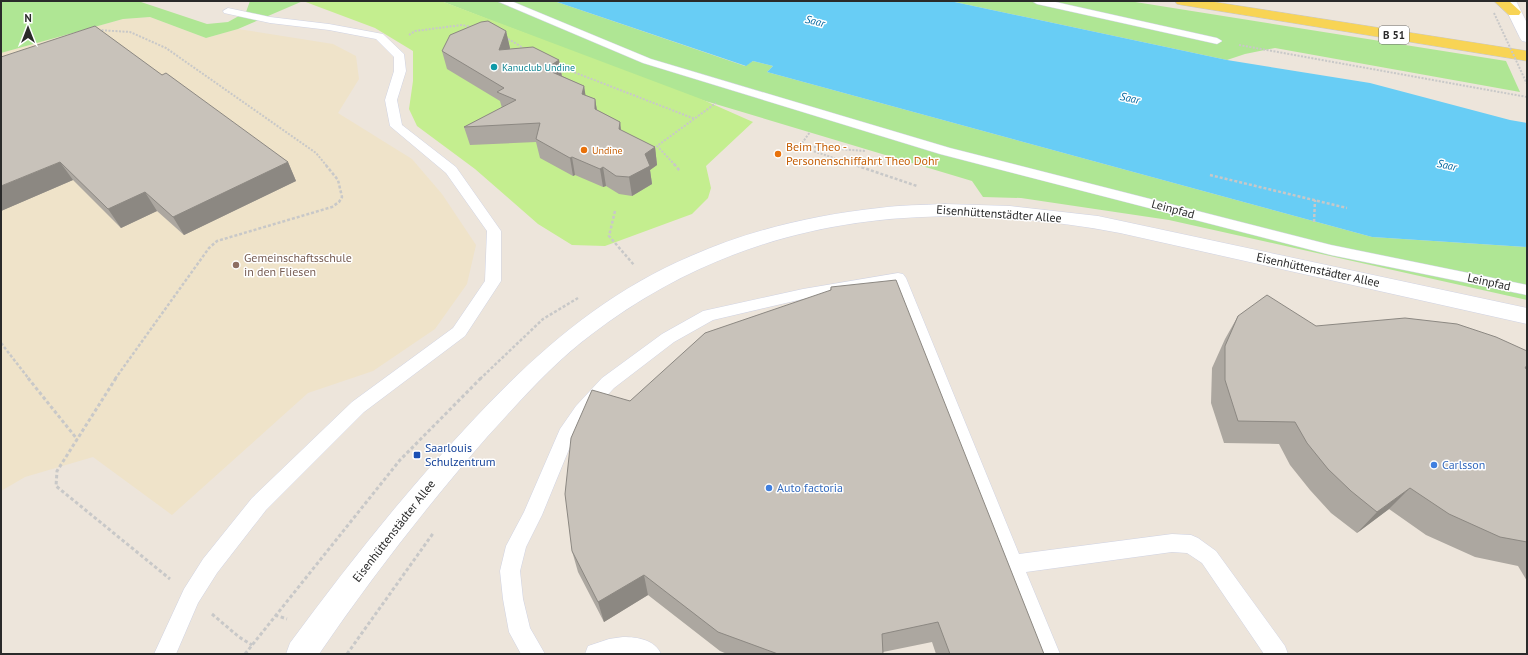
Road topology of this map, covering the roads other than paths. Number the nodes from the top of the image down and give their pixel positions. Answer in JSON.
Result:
{"nodes":[{"id":1,"x":502,"y":1,"type":"edge"},
{"id":2,"x":1037,"y":1,"type":"edge"},
{"id":3,"x":1182,"y":1,"type":"edge"},
{"id":4,"x":1497,"y":7,"type":"edge"},
{"id":5,"x":1513,"y":9,"type":"edge"},
{"id":6,"x":228,"y":11,"type":"dead end"},
{"id":7,"x":1527,"y":38,"type":"edge"},
{"id":8,"x":1217,"y":41,"type":"road end"},
{"id":9,"x":1527,"y":56,"type":"edge"},
{"id":10,"x":1527,"y":290,"type":"edge"},
{"id":11,"x":1527,"y":316,"type":"edge"},
{"id":12,"x":1013,"y":564,"type":"junction"},
{"id":13,"x":165,"y":654,"type":"edge"},
{"id":14,"x":300,"y":654,"type":"edge"},
{"id":15,"x":534,"y":654,"type":"edge"},
{"id":16,"x":596,"y":654,"type":"edge"},
{"id":17,"x":650,"y":654,"type":"edge"},
{"id":18,"x":1049,"y":654,"type":"edge"},
{"id":19,"x":1278,"y":654,"type":"edge"}],
"edges":[{"from":1,"to":10,"type":"lane","name":"Leinpfad"},
{"from":2,"to":8,"type":"lane"},
{"from":3,"to":9,"type":"main road","number":"B 51"},
{"from":4,"to":5,"type":"main road"},
{"from":5,"to":7,"type":"street"},
{"from":6,"to":13,"type":"lane"},
{"from":11,"to":14,"type":"street","name":"Eisenhüttenstädter Allee"},
{"from":12,"to":15,"type":"lane"},
{"from":12,"to":18,"type":"lane"},
{"from":12,"to":19,"type":"lane"},
{"from":16,"to":17,"type":"lane"}]}
